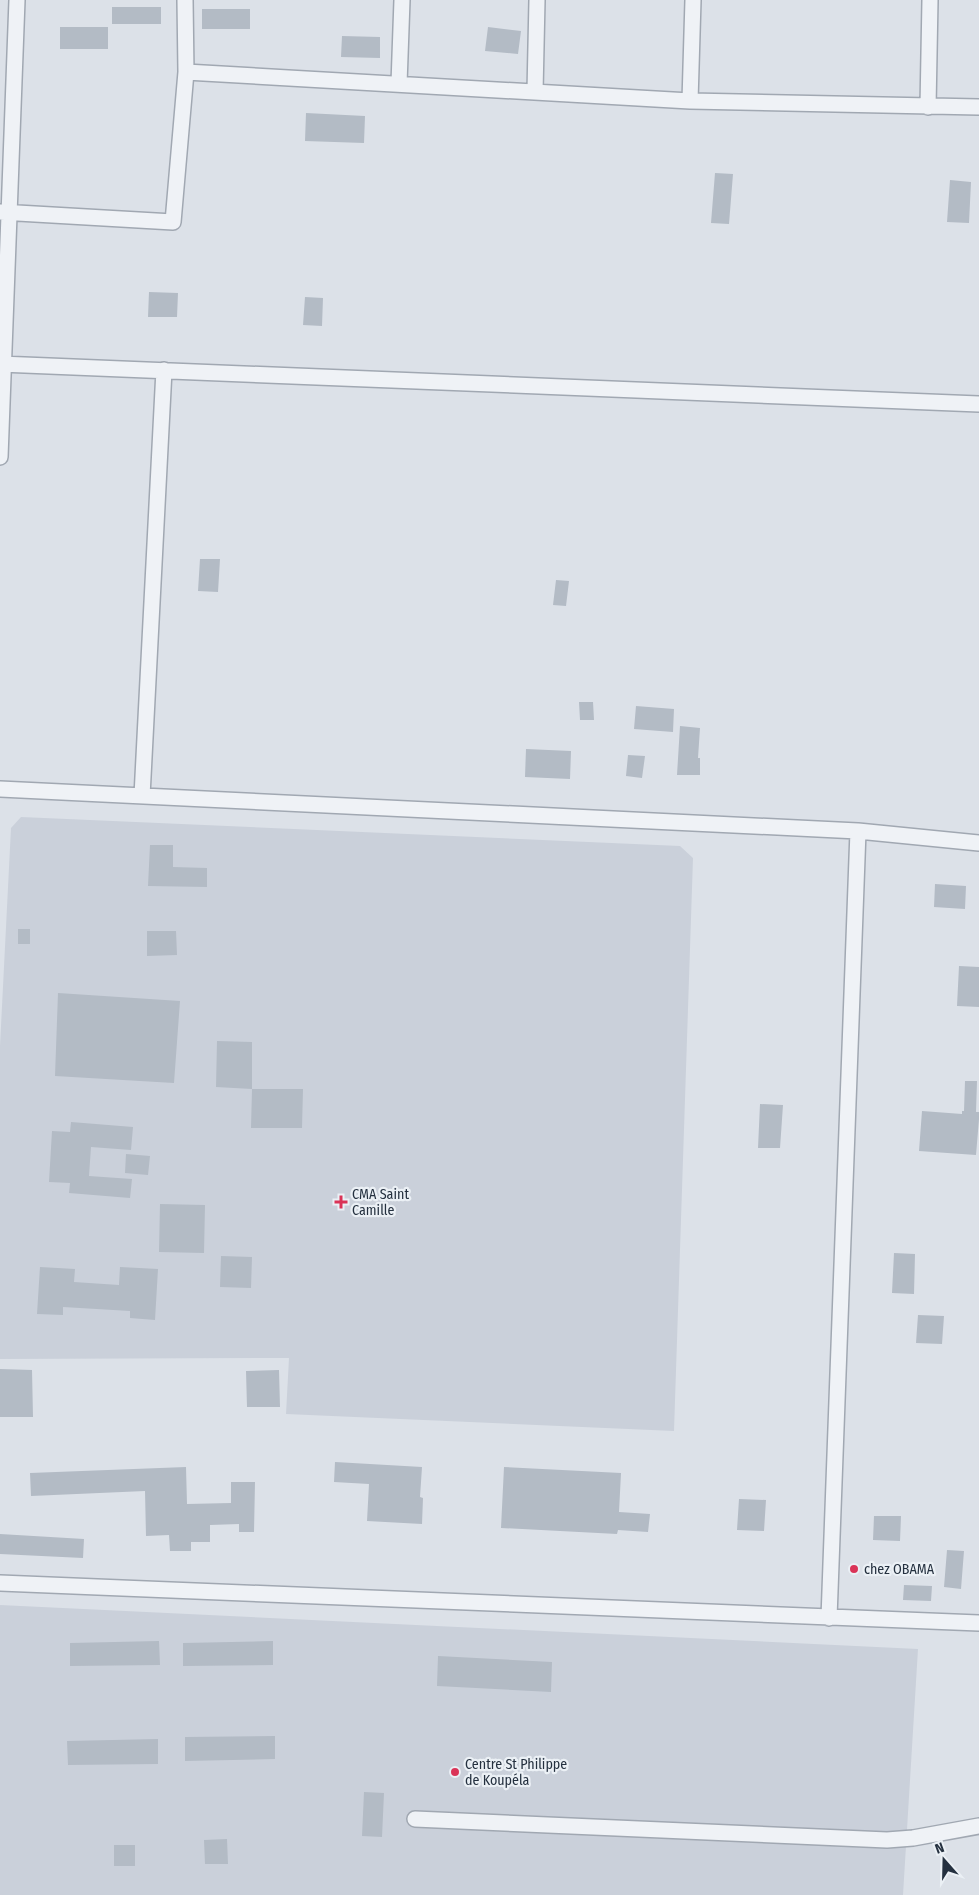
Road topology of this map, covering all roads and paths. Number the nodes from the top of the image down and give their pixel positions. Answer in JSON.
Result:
{"nodes":[{"id":1,"x":17,"y":0,"type":"edge"},
{"id":2,"x":185,"y":0,"type":"edge"},
{"id":3,"x":402,"y":0,"type":"edge"},
{"id":4,"x":537,"y":0,"type":"edge"},
{"id":5,"x":693,"y":0,"type":"edge"},
{"id":6,"x":930,"y":0,"type":"edge"},
{"id":7,"x":186,"y":72,"type":"junction"},
{"id":8,"x":399,"y":84,"type":"junction"},
{"id":9,"x":534,"y":92,"type":"junction"},
{"id":10,"x":690,"y":101,"type":"junction"},
{"id":11,"x":928,"y":107,"type":"junction"},
{"id":12,"x":979,"y":108,"type":"edge"},
{"id":13,"x":5,"y":212,"type":"edge"},
{"id":14,"x":2,"y":364,"type":"edge"},
{"id":15,"x":164,"y":370,"type":"junction"},
{"id":16,"x":979,"y":404,"type":"edge"},
{"id":17,"x":0,"y":457,"type":"edge"},
{"id":18,"x":0,"y":789,"type":"edge"},
{"id":19,"x":142,"y":796,"type":"junction"},
{"id":20,"x":858,"y":831,"type":"junction"},
{"id":21,"x":979,"y":843,"type":"edge"},
{"id":22,"x":0,"y":1583,"type":"edge"},
{"id":23,"x":829,"y":1618,"type":"junction"},
{"id":24,"x":979,"y":1624,"type":"edge"},
{"id":25,"x":414,"y":1819,"type":"dead end"},
{"id":26,"x":979,"y":1826,"type":"edge"}],
"edges":[{"from":1,"to":13,"type":"street"},
{"from":2,"to":7,"type":"street"},
{"from":3,"to":8,"type":"street"},
{"from":4,"to":9,"type":"street"},
{"from":5,"to":10,"type":"street"},
{"from":6,"to":11,"type":"street"},
{"from":7,"to":8,"type":"street"},
{"from":7,"to":13,"type":"street"},
{"from":8,"to":9,"type":"street"},
{"from":9,"to":10,"type":"street"},
{"from":10,"to":11,"type":"street"},
{"from":11,"to":12,"type":"street"},
{"from":13,"to":14,"type":"street"},
{"from":14,"to":15,"type":"street"},
{"from":14,"to":17,"type":"street"},
{"from":15,"to":16,"type":"street"},
{"from":15,"to":19,"type":"street"},
{"from":18,"to":19,"type":"street"},
{"from":19,"to":20,"type":"street"},
{"from":20,"to":21,"type":"street"},
{"from":20,"to":23,"type":"street"},
{"from":22,"to":23,"type":"street"},
{"from":23,"to":24,"type":"street"},
{"from":25,"to":26,"type":"street"}]}
